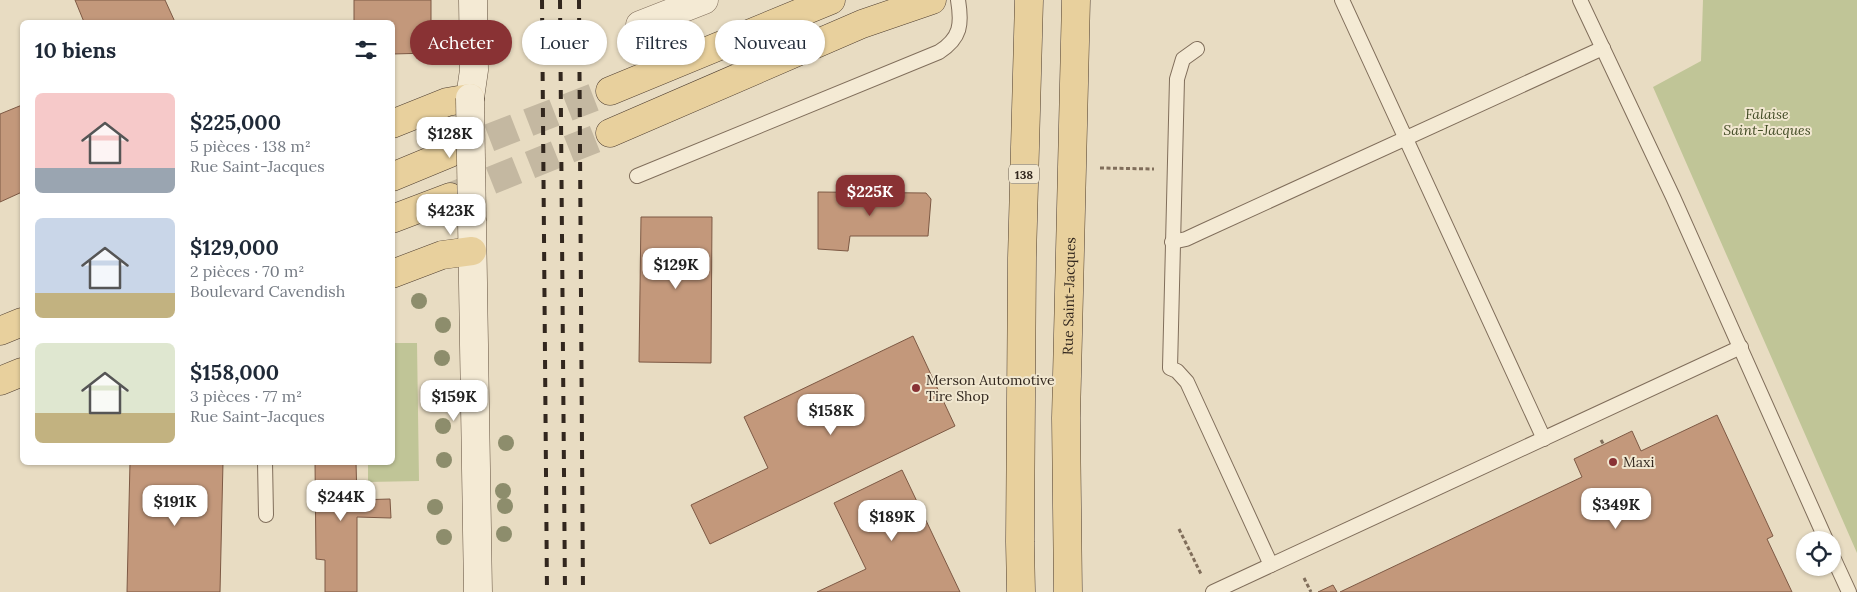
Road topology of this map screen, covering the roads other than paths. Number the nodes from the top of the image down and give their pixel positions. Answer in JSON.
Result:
{"nodes":[{"id":1,"x":473,"y":0,"type":"edge"},
{"id":2,"x":704,"y":0,"type":"edge"},
{"id":3,"x":831,"y":0,"type":"edge"},
{"id":4,"x":932,"y":0,"type":"edge"},
{"id":5,"x":958,"y":0,"type":"edge"},
{"id":6,"x":1029,"y":0,"type":"edge"},
{"id":7,"x":1076,"y":0,"type":"edge"},
{"id":8,"x":1342,"y":0,"type":"edge"},
{"id":9,"x":1580,"y":0,"type":"edge"},
{"id":10,"x":653,"y":20,"type":"edge"},
{"id":11,"x":1603,"y":48,"type":"junction"},
{"id":12,"x":1197,"y":49,"type":"dead end"},
{"id":13,"x":610,"y":91,"type":"tunnel mouth"},
{"id":14,"x":470,"y":98,"type":"junction"},
{"id":15,"x":395,"y":123,"type":"edge"},
{"id":16,"x":610,"y":132,"type":"tunnel mouth"},
{"id":17,"x":1406,"y":138,"type":"junction"},
{"id":18,"x":450,"y":153,"type":"tunnel mouth"},
{"id":19,"x":395,"y":176,"type":"edge"},
{"id":20,"x":637,"y":176,"type":"dead end"},
{"id":21,"x":450,"y":197,"type":"tunnel mouth"},
{"id":22,"x":395,"y":219,"type":"edge"},
{"id":23,"x":1172,"y":242,"type":"junction"},
{"id":24,"x":472,"y":251,"type":"junction"},
{"id":25,"x":395,"y":273,"type":"edge"},
{"id":26,"x":20,"y":323,"type":"edge"},
{"id":27,"x":0,"y":331,"type":"edge"},
{"id":28,"x":1741,"y":348,"type":"junction"},
{"id":29,"x":20,"y":373,"type":"edge"},
{"id":30,"x":0,"y":380,"type":"edge"},
{"id":31,"x":1544,"y":438,"type":"junction"},
{"id":32,"x":265,"y":465,"type":"edge"},
{"id":33,"x":266,"y":515,"type":"dead end"},
{"id":34,"x":1822,"y":531,"type":"edge"},
{"id":35,"x":1271,"y":565,"type":"junction"},
{"id":36,"x":1841,"y":575,"type":"edge"},
{"id":37,"x":478,"y":592,"type":"edge"},
{"id":38,"x":1022,"y":592,"type":"edge"},
{"id":39,"x":1068,"y":592,"type":"edge"},
{"id":40,"x":1212,"y":592,"type":"edge"},
{"id":41,"x":1849,"y":592,"type":"edge"}],
"edges":[{"from":1,"to":14,"type":"street"},
{"from":2,"to":10,"type":"street"},
{"from":3,"to":13,"type":"main road"},
{"from":4,"to":16,"type":"main road"},
{"from":5,"to":20,"type":"lane"},
{"from":6,"to":38,"type":"main road","number":"138"},
{"from":7,"to":39,"type":"main road","name":"Rue Saint-Jacques"},
{"from":8,"to":17,"type":"lane"},
{"from":9,"to":11,"type":"lane"},
{"from":11,"to":17,"type":"lane"},
{"from":11,"to":28,"type":"lane"},
{"from":12,"to":23,"type":"lane"},
{"from":14,"to":15,"type":"main road"},
{"from":14,"to":24,"type":"street","bridge":true},
{"from":17,"to":23,"type":"lane"},
{"from":17,"to":31,"type":"lane"},
{"from":18,"to":19,"type":"main road"},
{"from":21,"to":22,"type":"main road"},
{"from":23,"to":35,"type":"lane"},
{"from":24,"to":25,"type":"main road"},
{"from":24,"to":37,"type":"street"},
{"from":26,"to":27,"type":"main road"},
{"from":28,"to":31,"type":"lane"},
{"from":28,"to":34,"type":"lane"},
{"from":29,"to":30,"type":"main road"},
{"from":31,"to":35,"type":"lane"},
{"from":32,"to":33,"type":"lane"},
{"from":35,"to":40,"type":"lane"},
{"from":36,"to":41,"type":"lane"}]}
